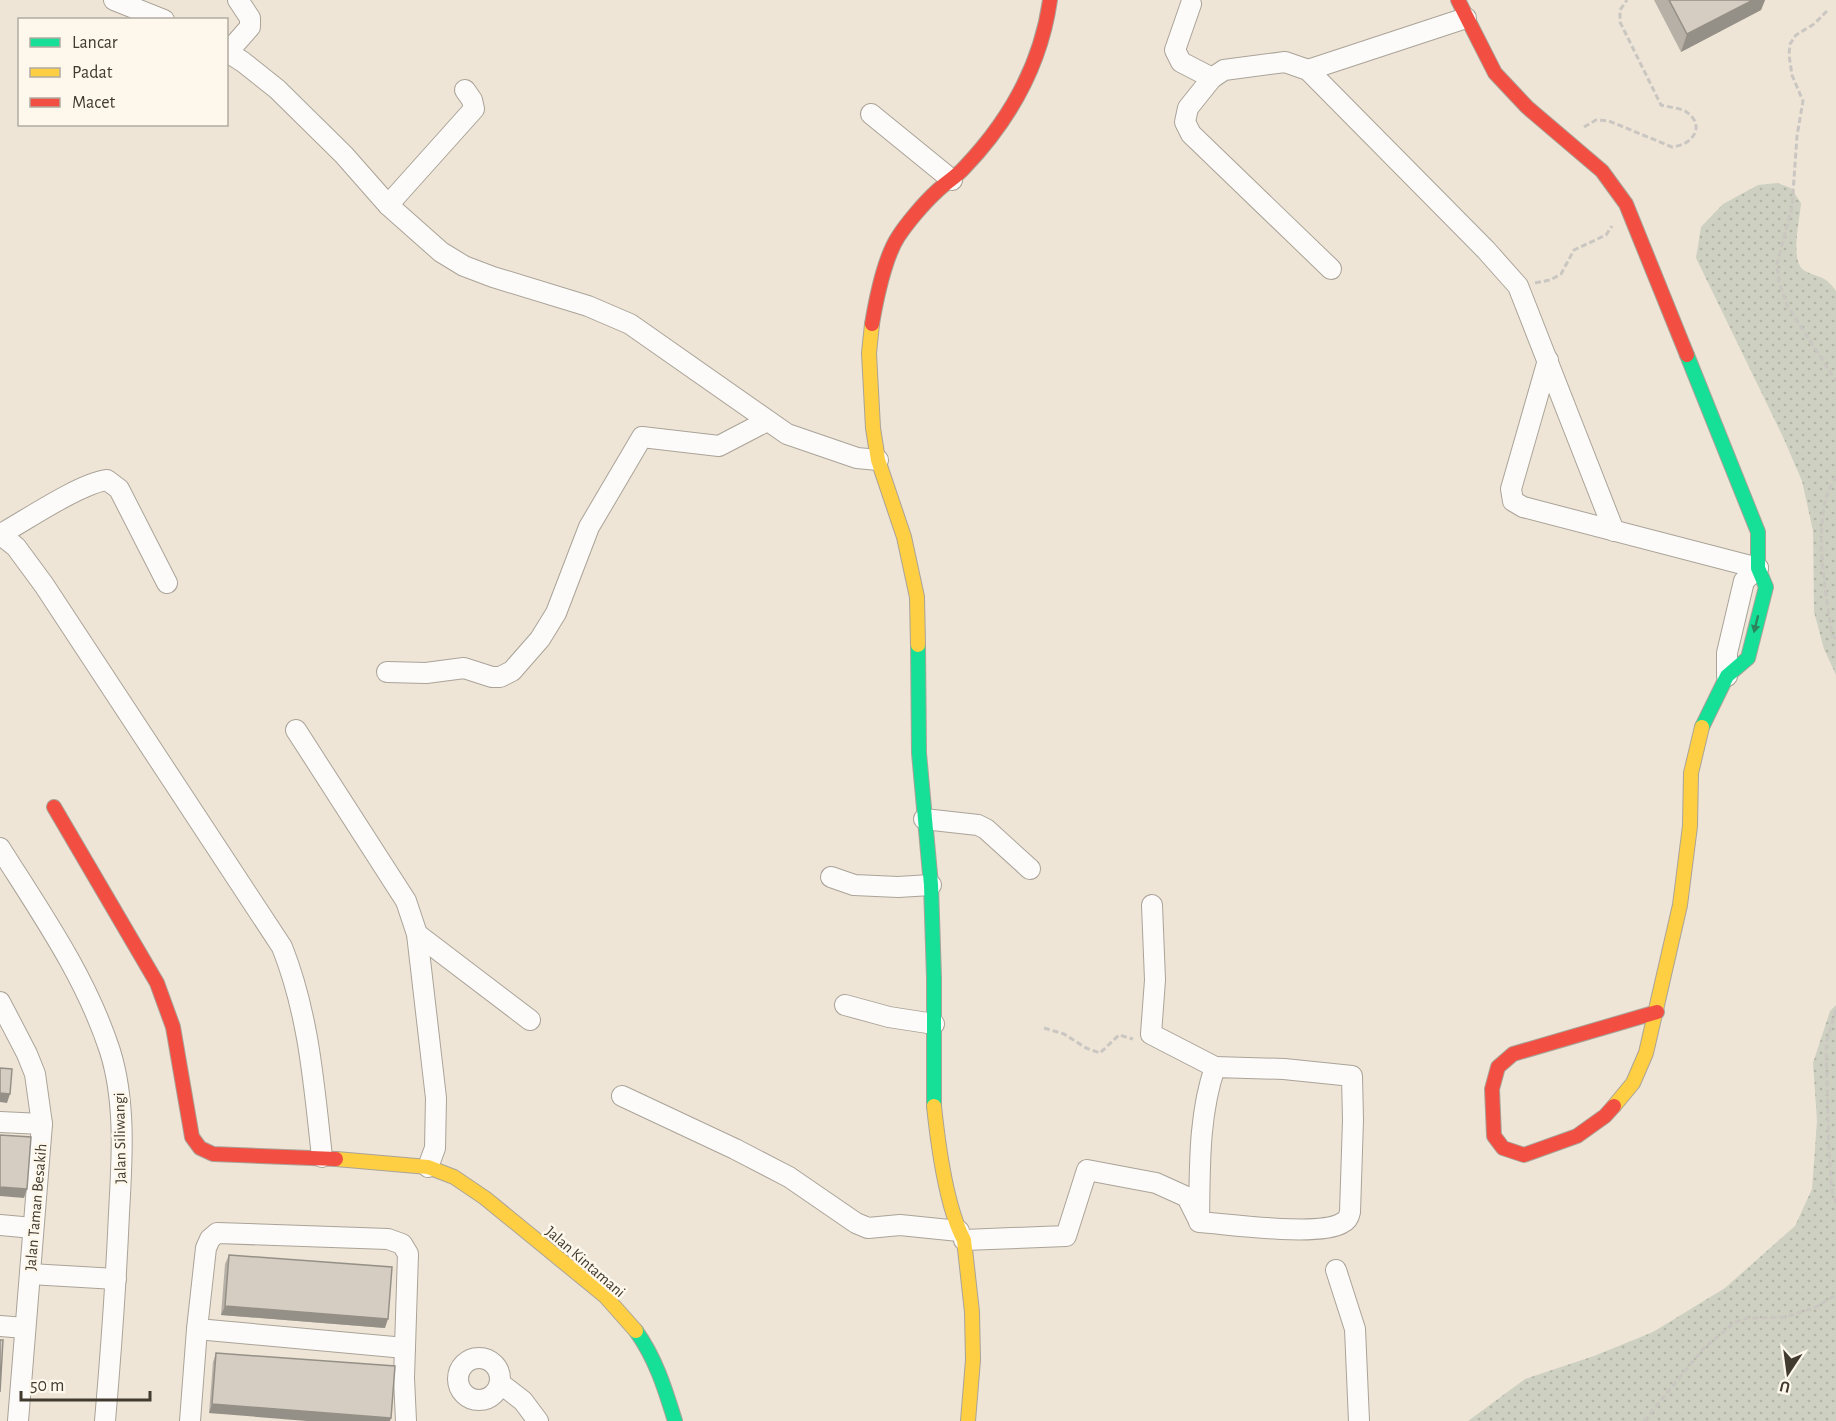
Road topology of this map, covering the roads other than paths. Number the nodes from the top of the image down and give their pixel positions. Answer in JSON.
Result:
{"nodes":[{"id":1,"x":114,"y":0,"type":"edge"},
{"id":2,"x":238,"y":0,"type":"edge"},
{"id":3,"x":1050,"y":0,"type":"edge"},
{"id":4,"x":1191,"y":4,"type":"dead end"},
{"id":5,"x":1462,"y":9,"type":"edge"},
{"id":6,"x":159,"y":18,"type":"edge"},
{"id":7,"x":228,"y":50,"type":"edge"},
{"id":8,"x":228,"y":52,"type":"edge"},
{"id":9,"x":1308,"y":70,"type":"junction"},
{"id":10,"x":1212,"y":78,"type":"junction"},
{"id":11,"x":465,"y":90,"type":"dead end"},
{"id":12,"x":872,"y":114,"type":"dead end"},
{"id":13,"x":952,"y":180,"type":"junction"},
{"id":14,"x":388,"y":205,"type":"junction"},
{"id":15,"x":1330,"y":269,"type":"dead end"},
{"id":16,"x":1548,"y":360,"type":"junction"},
{"id":17,"x":767,"y":421,"type":"junction"},
{"id":18,"x":878,"y":460,"type":"junction"},
{"id":19,"x":1614,"y":531,"type":"junction"},
{"id":20,"x":0,"y":534,"type":"edge"},
{"id":21,"x":1758,"y":568,"type":"junction"},
{"id":22,"x":167,"y":583,"type":"dead end"},
{"id":23,"x":387,"y":672,"type":"dead end"},
{"id":24,"x":1727,"y":676,"type":"joint"},
{"id":25,"x":296,"y":730,"type":"dead end"},
{"id":26,"x":54,"y":807,"type":"dead end"},
{"id":27,"x":924,"y":819,"type":"junction"},
{"id":28,"x":0,"y":848,"type":"edge"},
{"id":29,"x":1030,"y":869,"type":"dead end"},
{"id":30,"x":831,"y":877,"type":"dead end"},
{"id":31,"x":931,"y":885,"type":"junction"},
{"id":32,"x":1152,"y":905,"type":"dead end"},
{"id":33,"x":417,"y":934,"type":"junction"},
{"id":34,"x":0,"y":1002,"type":"edge"},
{"id":35,"x":845,"y":1005,"type":"dead end"},
{"id":36,"x":1657,"y":1012,"type":"junction"},
{"id":37,"x":530,"y":1020,"type":"dead end"},
{"id":38,"x":6,"y":1023,"type":"edge"},
{"id":39,"x":934,"y":1024,"type":"junction"},
{"id":40,"x":1215,"y":1068,"type":"junction"},
{"id":41,"x":622,"y":1096,"type":"dead end"},
{"id":42,"x":0,"y":1122,"type":"edge"},
{"id":43,"x":42,"y":1124,"type":"junction"},
{"id":44,"x":322,"y":1157,"type":"junction"},
{"id":45,"x":428,"y":1167,"type":"junction"},
{"id":46,"x":1199,"y":1222,"type":"junction"},
{"id":47,"x":0,"y":1225,"type":"edge"},
{"id":48,"x":33,"y":1228,"type":"junction"},
{"id":49,"x":961,"y":1236,"type":"junction"},
{"id":50,"x":1336,"y":1270,"type":"dead end"},
{"id":51,"x":30,"y":1274,"type":"junction"},
{"id":52,"x":116,"y":1279,"type":"junction"},
{"id":53,"x":0,"y":1326,"type":"edge"},
{"id":54,"x":25,"y":1328,"type":"junction"},
{"id":55,"x":197,"y":1329,"type":"junction"},
{"id":56,"x":405,"y":1348,"type":"junction"},
{"id":57,"x":501,"y":1384,"type":"dead end"},
{"id":58,"x":18,"y":1421,"type":"edge"},
{"id":59,"x":105,"y":1421,"type":"edge"},
{"id":60,"x":190,"y":1421,"type":"edge"},
{"id":61,"x":406,"y":1421,"type":"edge"},
{"id":62,"x":538,"y":1421,"type":"edge"},
{"id":63,"x":675,"y":1421,"type":"edge"},
{"id":64,"x":968,"y":1421,"type":"edge"},
{"id":65,"x":1359,"y":1421,"type":"edge"}],
"edges":[{"from":1,"to":6,"type":"street"},
{"from":2,"to":7,"type":"street"},
{"from":3,"to":13,"type":"street"},
{"from":4,"to":10,"type":"street"},
{"from":5,"to":9,"type":"street"},
{"from":5,"to":21,"type":"street"},
{"from":8,"to":14,"type":"street"},
{"from":9,"to":10,"type":"street"},
{"from":9,"to":16,"type":"street"},
{"from":10,"to":15,"type":"street"},
{"from":11,"to":14,"type":"street"},
{"from":12,"to":13,"type":"street"},
{"from":13,"to":18,"type":"street"},
{"from":14,"to":17,"type":"street"},
{"from":16,"to":19,"type":"street"},
{"from":16,"to":19,"type":"street"},
{"from":17,"to":18,"type":"street"},
{"from":17,"to":23,"type":"street"},
{"from":18,"to":27,"type":"street"},
{"from":19,"to":21,"type":"street"},
{"from":20,"to":22,"type":"street"},
{"from":20,"to":44,"type":"street"},
{"from":21,"to":24,"type":"street"},
{"from":24,"to":36,"type":"street"},
{"from":25,"to":33,"type":"street"},
{"from":26,"to":44,"type":"street","name":"Jalan Kintamani"},
{"from":27,"to":29,"type":"street"},
{"from":27,"to":31,"type":"street"},
{"from":28,"to":52,"type":"street","name":"Jalan Siliwangi"},
{"from":30,"to":31,"type":"street"},
{"from":31,"to":39,"type":"street"},
{"from":32,"to":40,"type":"street"},
{"from":33,"to":37,"type":"street"},
{"from":33,"to":45,"type":"street"},
{"from":34,"to":38,"type":"street","name":"Jalan Taman Besakih"},
{"from":35,"to":39,"type":"street"},
{"from":36,"to":36,"type":"street"},
{"from":38,"to":43,"type":"street","name":"Jalan Taman Besakih"},
{"from":39,"to":49,"type":"street"},
{"from":40,"to":46,"type":"street"},
{"from":40,"to":46,"type":"street"},
{"from":41,"to":49,"type":"street"},
{"from":42,"to":43,"type":"street"},
{"from":43,"to":48,"type":"street","name":"Jalan Taman Besakih"},
{"from":44,"to":45,"type":"street","name":"Jalan Kintamani"},
{"from":45,"to":63,"type":"street","name":"Jalan Kintamani"},
{"from":46,"to":49,"type":"street"},
{"from":47,"to":48,"type":"street"},
{"from":48,"to":51,"type":"street","name":"Jalan Taman Besakih"},
{"from":49,"to":64,"type":"street"},
{"from":50,"to":65,"type":"street"},
{"from":51,"to":52,"type":"street"},
{"from":51,"to":54,"type":"street","name":"Jalan Taman Besakih"},
{"from":52,"to":59,"type":"street","name":"Jalan Siliwangi"},
{"from":53,"to":54,"type":"street"},
{"from":54,"to":58,"type":"street","name":"Jalan Taman Besakih"},
{"from":55,"to":56,"type":"street"},
{"from":55,"to":56,"type":"street"},
{"from":55,"to":60,"type":"street"},
{"from":56,"to":61,"type":"street"},
{"from":57,"to":62,"type":"street"}]}
